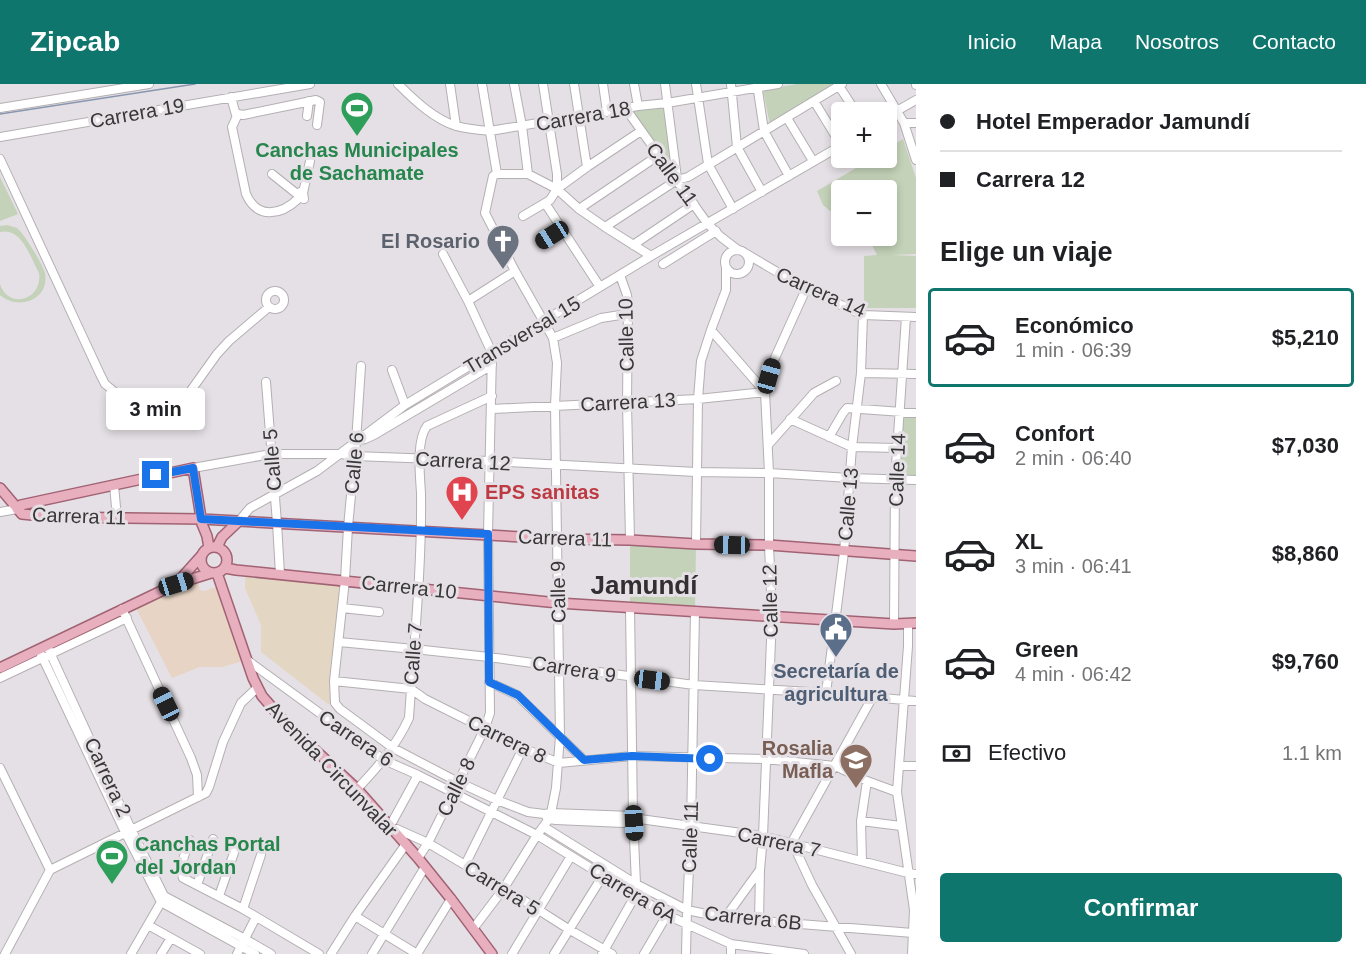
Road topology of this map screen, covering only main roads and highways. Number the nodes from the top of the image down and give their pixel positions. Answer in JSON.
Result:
{"nodes":[{"id":1,"x":0,"y":488,"type":"edge"},
{"id":2,"x":17,"y":509,"type":"junction"},
{"id":3,"x":201,"y":519,"type":"junction"},
{"id":4,"x":239,"y":520,"type":"junction"},
{"id":5,"x":210,"y":549,"type":"junction"},
{"id":6,"x":916,"y":556,"type":"edge"},
{"id":7,"x":219,"y":571,"type":"junction"},
{"id":8,"x":176,"y":584,"type":"junction"},
{"id":9,"x":912,"y":623,"type":"edge"},
{"id":10,"x":0,"y":668,"type":"edge"},
{"id":11,"x":486,"y":945,"type":"junction"},
{"id":12,"x":492,"y":954,"type":"edge"},
{"id":13,"x":500,"y":954,"type":"edge"}],
"edges":[{"from":1,"to":2,"type":"main road"},
{"from":2,"to":3,"type":"main road","name":"Carrera 11"},
{"from":2,"to":3,"type":"main road","name":"Carrera 12"},
{"from":3,"to":4,"type":"main road","name":"Carrera 11"},
{"from":3,"to":5,"type":"main road"},
{"from":4,"to":5,"type":"main road","name":"Carrera 10"},
{"from":4,"to":6,"type":"main road","name":"Carrera 11"},
{"from":5,"to":7,"type":"main road"},
{"from":5,"to":7,"type":"main road"},
{"from":5,"to":8,"type":"main road","name":"Carrera 10"},
{"from":7,"to":8,"type":"main road","name":"Carrera 10"},
{"from":7,"to":9,"type":"main road","name":"Carrera 10"},
{"from":7,"to":11,"type":"main road","name":"Avenida Circunvalar"},
{"from":8,"to":10,"type":"main road","name":"Carrera 10"},
{"from":11,"to":12,"type":"main road","name":"Avenida Circunvalar"},
{"from":11,"to":13,"type":"main road","name":"Avenida Circunvalar"}]}
